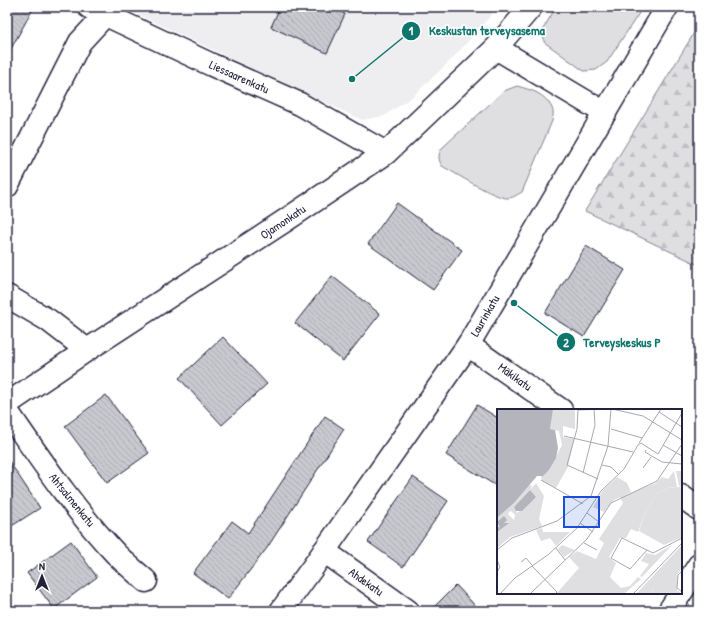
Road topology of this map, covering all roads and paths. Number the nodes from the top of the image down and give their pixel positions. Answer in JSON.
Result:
{"nodes":[{"id":1,"x":531,"y":7,"type":"edge"},
{"id":2,"x":667,"y":7,"type":"edge"},
{"id":3,"x":97,"y":11,"type":"edge"},
{"id":4,"x":496,"y":48,"type":"junction"},
{"id":5,"x":605,"y":113,"type":"junction"},
{"id":6,"x":386,"y":153,"type":"junction"},
{"id":7,"x":7,"y":186,"type":"edge"},
{"id":8,"x":7,"y":296,"type":"edge"},
{"id":9,"x":468,"y":345,"type":"junction"},
{"id":10,"x":87,"y":350,"type":"junction"},
{"id":11,"x":7,"y":404,"type":"edge"},
{"id":12,"x":560,"y":409,"type":"edge"},
{"id":13,"x":7,"y":411,"type":"edge"},
{"id":14,"x":682,"y":497,"type":"edge"},
{"id":15,"x":699,"y":509,"type":"edge"},
{"id":16,"x":324,"y":551,"type":"junction"},
{"id":17,"x":699,"y":565,"type":"edge"},
{"id":18,"x":146,"y":580,"type":"dead end"},
{"id":19,"x":682,"y":591,"type":"edge"},
{"id":20,"x":680,"y":594,"type":"edge"},
{"id":21,"x":280,"y":611,"type":"edge"},
{"id":22,"x":408,"y":611,"type":"edge"},
{"id":23,"x":669,"y":611,"type":"edge"}],
"edges":[{"from":1,"to":4,"type":"street","name":"Ojamonkatu"},
{"from":2,"to":5,"type":"street","name":"Laurinkatu"},
{"from":3,"to":6,"type":"street","name":"Liessaarenkatu"},
{"from":3,"to":7,"type":"street"},
{"from":4,"to":5,"type":"street"},
{"from":4,"to":6,"type":"street","name":"Ojamonkatu"},
{"from":5,"to":9,"type":"street","name":"Laurinkatu"},
{"from":6,"to":10,"type":"street","name":"Ojamonkatu"},
{"from":8,"to":10,"type":"street"},
{"from":9,"to":12,"type":"street","name":"Mäkikatu"},
{"from":9,"to":16,"type":"street","name":"Laurinkatu"},
{"from":10,"to":11,"type":"street","name":"Ojamonkatu"},
{"from":13,"to":18,"type":"street","name":"Ahtsalmenkatu"},
{"from":14,"to":15,"type":"street"},
{"from":16,"to":21,"type":"street","name":"Laurinkatu"},
{"from":16,"to":22,"type":"street","name":"Ahdekatu"},
{"from":17,"to":19,"type":"street"},
{"from":20,"to":23,"type":"street"}]}
